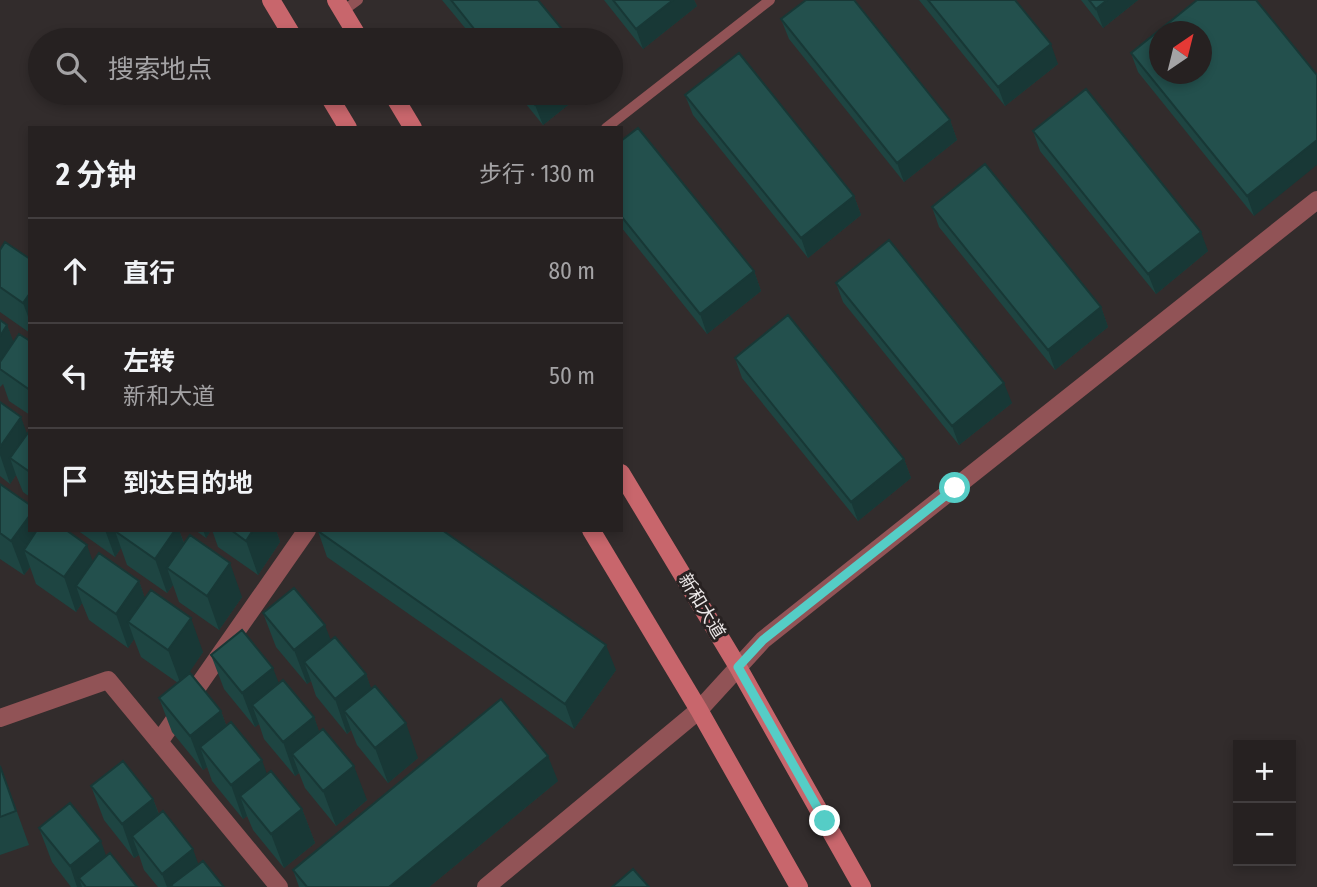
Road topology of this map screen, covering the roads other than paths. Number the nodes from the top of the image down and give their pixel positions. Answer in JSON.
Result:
{"nodes":[{"id":1,"x":271,"y":0,"type":"edge"},
{"id":2,"x":771,"y":0,"type":"edge"},
{"id":3,"x":346,"y":4,"type":"edge"},
{"id":4,"x":288,"y":28,"type":"edge"},
{"id":5,"x":355,"y":28,"type":"edge"},
{"id":6,"x":334,"y":105,"type":"edge"},
{"id":7,"x":399,"y":105,"type":"edge"},
{"id":8,"x":347,"y":126,"type":"edge"},
{"id":9,"x":412,"y":126,"type":"edge"},
{"id":10,"x":609,"y":126,"type":"edge"},
{"id":11,"x":1317,"y":200,"type":"edge"},
{"id":12,"x":623,"y":476,"type":"edge"},
{"id":13,"x":306,"y":532,"type":"edge"},
{"id":14,"x":592,"y":532,"type":"edge"},
{"id":15,"x":738,"y":667,"type":"junction"},
{"id":16,"x":699,"y":710,"type":"junction"},
{"id":17,"x":0,"y":718,"type":"edge"},
{"id":18,"x":159,"y":742,"type":"junction"},
{"id":19,"x":279,"y":887,"type":"edge"},
{"id":20,"x":486,"y":887,"type":"edge"},
{"id":21,"x":799,"y":887,"type":"edge"},
{"id":22,"x":862,"y":887,"type":"edge"}],
"edges":[{"from":1,"to":4,"type":"main road"},
{"from":2,"to":10,"type":"lane"},
{"from":3,"to":5,"type":"main road"},
{"from":6,"to":8,"type":"main road"},
{"from":7,"to":9,"type":"main road"},
{"from":11,"to":15,"type":"street"},
{"from":12,"to":15,"type":"main road","name":"新和大道"},
{"from":13,"to":18,"type":"street"},
{"from":14,"to":16,"type":"main road"},
{"from":15,"to":16,"type":"street"},
{"from":15,"to":22,"type":"main road","name":"新和大道"},
{"from":16,"to":20,"type":"street"},
{"from":16,"to":21,"type":"main road"},
{"from":17,"to":18,"type":"street"},
{"from":18,"to":19,"type":"street"}]}
